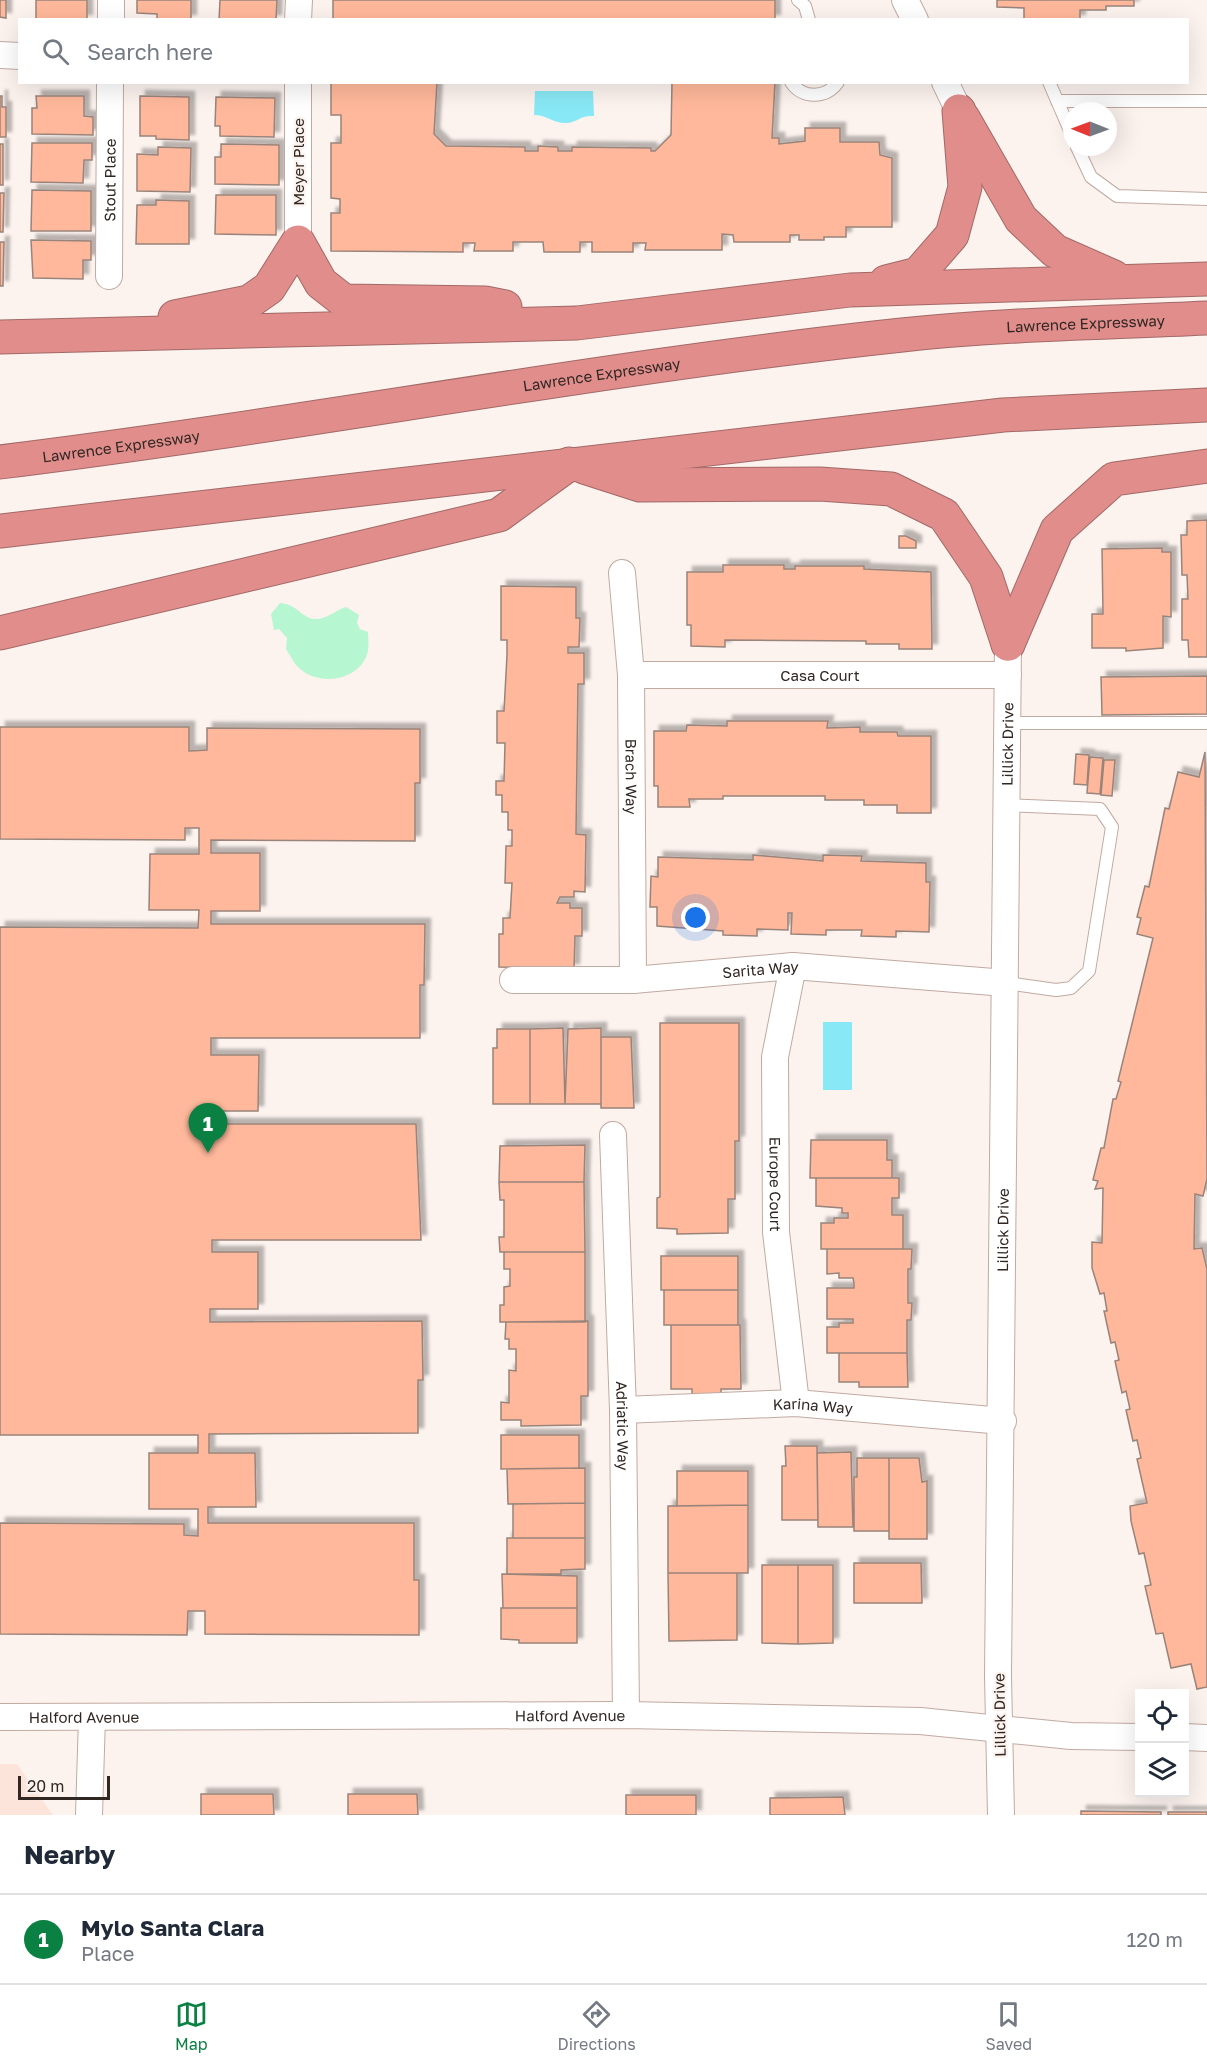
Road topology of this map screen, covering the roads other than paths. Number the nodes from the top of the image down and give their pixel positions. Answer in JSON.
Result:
{"nodes":[{"id":1,"x":111,"y":0,"type":"edge"},
{"id":2,"x":299,"y":0,"type":"edge"},
{"id":3,"x":798,"y":0,"type":"edge"},
{"id":4,"x":905,"y":0,"type":"edge"},
{"id":5,"x":111,"y":18,"type":"edge"},
{"id":6,"x":298,"y":18,"type":"edge"},
{"id":7,"x":809,"y":18,"type":"edge"},
{"id":8,"x":914,"y":18,"type":"edge"},
{"id":9,"x":0,"y":55,"type":"edge"},
{"id":10,"x":18,"y":56,"type":"edge"},
{"id":11,"x":110,"y":84,"type":"edge"},
{"id":12,"x":298,"y":84,"type":"edge"},
{"id":13,"x":793,"y":84,"type":"edge"},
{"id":14,"x":836,"y":84,"type":"edge"},
{"id":15,"x":1050,"y":84,"type":"edge"},
{"id":16,"x":950,"y":90,"type":"edge"},
{"id":17,"x":1057,"y":100,"type":"junction"},
{"id":18,"x":1207,"y":101,"type":"edge"},
{"id":19,"x":1063,"y":114,"type":"edge"},
{"id":20,"x":1081,"y":156,"type":"edge"},
{"id":21,"x":1207,"y":199,"type":"edge"},
{"id":22,"x":298,"y":242,"type":"junction"},
{"id":23,"x":109,"y":276,"type":"dead end"},
{"id":24,"x":1207,"y":279,"type":"edge"},
{"id":25,"x":1121,"y":280,"type":"junction"},
{"id":26,"x":850,"y":290,"type":"junction"},
{"id":27,"x":1207,"y":318,"type":"edge"},
{"id":28,"x":577,"y":322,"type":"junction"},
{"id":29,"x":85,"y":334,"type":"junction"},
{"id":30,"x":0,"y":337,"type":"edge"},
{"id":31,"x":1207,"y":405,"type":"edge"},
{"id":32,"x":0,"y":462,"type":"edge"},
{"id":33,"x":570,"y":463,"type":"junction"},
{"id":34,"x":1207,"y":466,"type":"edge"},
{"id":35,"x":0,"y":531,"type":"edge"},
{"id":36,"x":622,"y":573,"type":"dead end"},
{"id":37,"x":0,"y":633,"type":"edge"},
{"id":38,"x":1008,"y":659,"type":"junction"},
{"id":39,"x":632,"y":675,"type":"junction"},
{"id":40,"x":1008,"y":723,"type":"junction"},
{"id":41,"x":1207,"y":723,"type":"edge"},
{"id":42,"x":1007,"y":805,"type":"junction"},
{"id":43,"x":793,"y":966,"type":"junction"},
{"id":44,"x":513,"y":980,"type":"dead end"},
{"id":45,"x":633,"y":980,"type":"junction"},
{"id":46,"x":1006,"y":982,"type":"junction"},
{"id":47,"x":613,"y":1135,"type":"dead end"},
{"id":48,"x":796,"y":1403,"type":"junction"},
{"id":49,"x":623,"y":1410,"type":"junction"},
{"id":50,"x":1003,"y":1421,"type":"junction"},
{"id":51,"x":626,"y":1715,"type":"junction"},
{"id":52,"x":0,"y":1717,"type":"edge"},
{"id":53,"x":92,"y":1717,"type":"junction"},
{"id":54,"x":998,"y":1728,"type":"junction"},
{"id":55,"x":1135,"y":1737,"type":"edge"},
{"id":56,"x":1189,"y":1737,"type":"edge"},
{"id":57,"x":1207,"y":1738,"type":"edge"},
{"id":58,"x":89,"y":1815,"type":"edge"},
{"id":59,"x":1001,"y":1815,"type":"edge"}],
"edges":[{"from":1,"to":5,"type":"street"},
{"from":2,"to":6,"type":"street"},
{"from":3,"to":7,"type":"lane"},
{"from":4,"to":8,"type":"street"},
{"from":9,"to":10,"type":"street"},
{"from":11,"to":23,"type":"street","name":"Stout Place"},
{"from":12,"to":22,"type":"street","name":"Meyer Place"},
{"from":13,"to":14,"type":"lane"},
{"from":15,"to":17,"type":"lane"},
{"from":16,"to":25,"type":"highway"},
{"from":16,"to":26,"type":"highway"},
{"from":17,"to":18,"type":"lane"},
{"from":17,"to":19,"type":"lane"},
{"from":20,"to":21,"type":"lane"},
{"from":22,"to":28,"type":"highway"},
{"from":22,"to":29,"type":"highway"},
{"from":24,"to":25,"type":"highway"},
{"from":25,"to":26,"type":"highway"},
{"from":26,"to":28,"type":"highway"},
{"from":27,"to":32,"type":"highway","name":"Lawrence Expressway"},
{"from":28,"to":29,"type":"highway"},
{"from":29,"to":30,"type":"highway"},
{"from":31,"to":33,"type":"highway"},
{"from":33,"to":35,"type":"highway"},
{"from":33,"to":37,"type":"highway"},
{"from":33,"to":38,"type":"highway"},
{"from":34,"to":38,"type":"highway"},
{"from":36,"to":39,"type":"street","name":"Brach Way"},
{"from":38,"to":39,"type":"street","name":"Casa Court"},
{"from":38,"to":40,"type":"street","name":"Lillick Drive"},
{"from":39,"to":45,"type":"street","name":"Brach Way"},
{"from":40,"to":41,"type":"lane"},
{"from":40,"to":42,"type":"street","name":"Lillick Drive"},
{"from":42,"to":46,"type":"street","name":"Lillick Drive"},
{"from":42,"to":46,"type":"lane"},
{"from":43,"to":45,"type":"street","name":"Sarita Way"},
{"from":43,"to":46,"type":"street","name":"Sarita Way"},
{"from":43,"to":48,"type":"street","name":"Europe Court"},
{"from":44,"to":45,"type":"street","name":"Sarita Way"},
{"from":46,"to":50,"type":"street","name":"Lillick Drive"},
{"from":47,"to":49,"type":"street","name":"Adriatic Way"},
{"from":48,"to":49,"type":"street","name":"Karina Way"},
{"from":48,"to":50,"type":"street","name":"Karina Way"},
{"from":49,"to":51,"type":"street","name":"Adriatic Way"},
{"from":50,"to":54,"type":"street","name":"Lillick Drive"},
{"from":51,"to":53,"type":"street","name":"Halford Avenue"},
{"from":51,"to":54,"type":"street","name":"Halford Avenue"},
{"from":52,"to":53,"type":"street","name":"Halford Avenue"},
{"from":53,"to":58,"type":"street"},
{"from":54,"to":55,"type":"street","name":"Halford Avenue"},
{"from":54,"to":59,"type":"street","name":"Lillick Drive"},
{"from":56,"to":57,"type":"street"}]}
